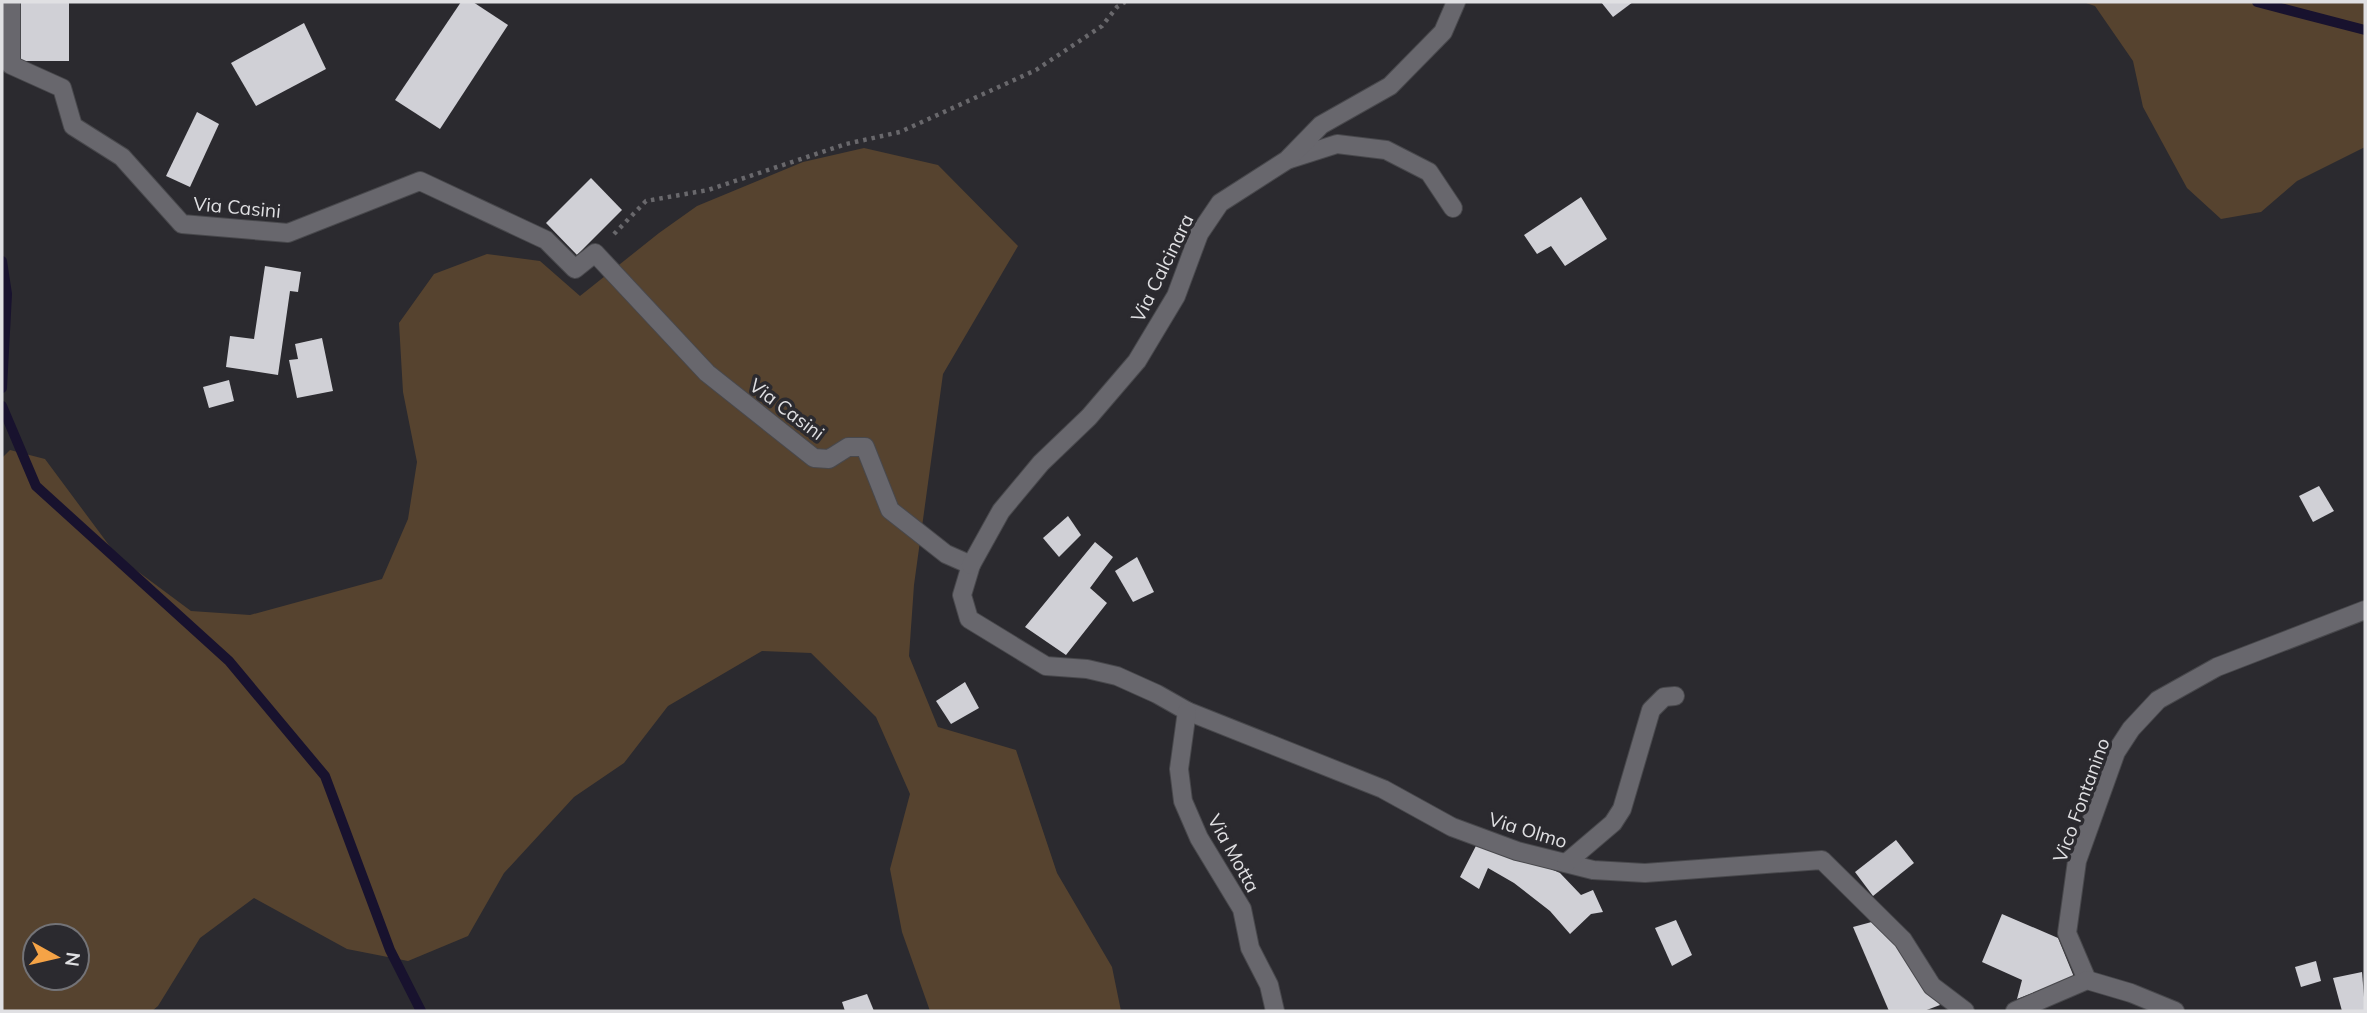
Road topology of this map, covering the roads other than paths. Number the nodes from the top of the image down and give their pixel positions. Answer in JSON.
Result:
{"nodes":[{"id":1,"x":11,"y":2,"type":"edge"},
{"id":2,"x":1456,"y":2,"type":"edge"},
{"id":3,"x":1287,"y":160,"type":"junction"},
{"id":4,"x":1453,"y":208,"type":"dead end"},
{"id":5,"x":971,"y":565,"type":"junction"},
{"id":6,"x":2365,"y":610,"type":"edge"},
{"id":7,"x":1675,"y":696,"type":"dead end"},
{"id":8,"x":1187,"y":711,"type":"junction"},
{"id":9,"x":1566,"y":863,"type":"junction"},
{"id":10,"x":2087,"y":981,"type":"junction"},
{"id":11,"x":1275,"y":1011,"type":"edge"},
{"id":12,"x":1965,"y":1011,"type":"edge"},
{"id":13,"x":2015,"y":1011,"type":"edge"},
{"id":14,"x":2175,"y":1011,"type":"edge"}],
"edges":[{"from":1,"to":5,"type":"street","name":"Via Casini"},
{"from":2,"to":3,"type":"street","name":"Via Calcinara"},
{"from":3,"to":4,"type":"street"},
{"from":3,"to":5,"type":"street","name":"Via Calcinara"},
{"from":5,"to":8,"type":"street","name":"Via Olmo"},
{"from":6,"to":10,"type":"street","name":"Vico Fontanino"},
{"from":7,"to":9,"type":"street"},
{"from":8,"to":9,"type":"street","name":"Via Olmo"},
{"from":8,"to":11,"type":"street","name":"Via Motta"},
{"from":9,"to":12,"type":"street","name":"Via Olmo"},
{"from":10,"to":13,"type":"street"},
{"from":10,"to":14,"type":"street"}]}
